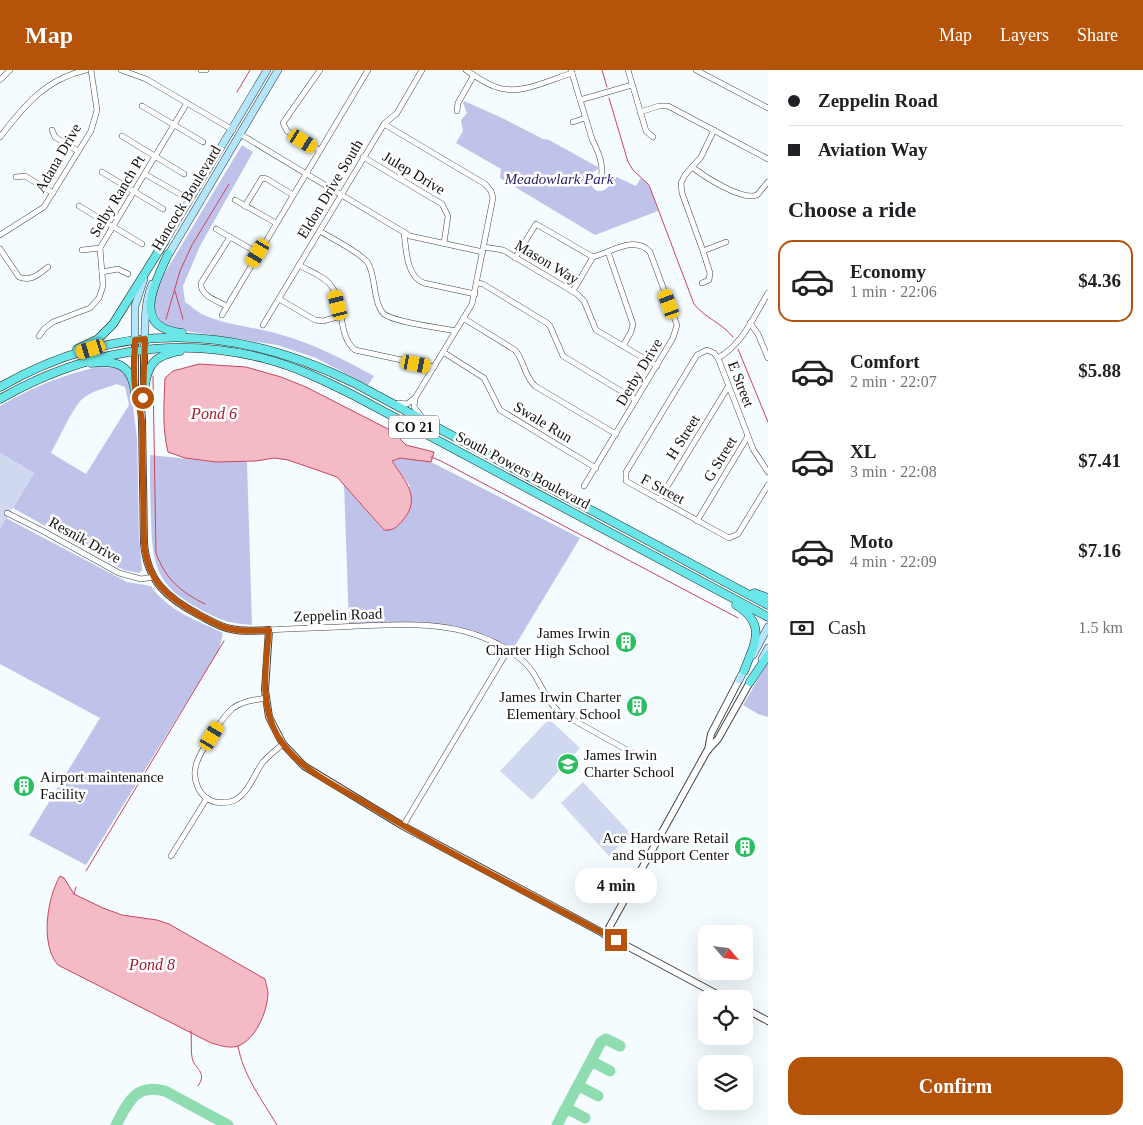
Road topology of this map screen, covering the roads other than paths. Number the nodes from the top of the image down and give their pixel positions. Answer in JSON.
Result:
{"nodes":[{"id":1,"x":10,"y":70,"type":"edge"},
{"id":2,"x":86,"y":70,"type":"edge"},
{"id":3,"x":91,"y":70,"type":"edge"},
{"id":4,"x":121,"y":70,"type":"edge"},
{"id":5,"x":201,"y":70,"type":"edge"},
{"id":6,"x":277,"y":70,"type":"edge"},
{"id":7,"x":320,"y":70,"type":"edge"},
{"id":8,"x":368,"y":70,"type":"edge"},
{"id":9,"x":422,"y":70,"type":"edge"},
{"id":10,"x":466,"y":70,"type":"edge"},
{"id":11,"x":628,"y":70,"type":"edge"},
{"id":12,"x":696,"y":70,"type":"edge"},
{"id":13,"x":206,"y":71,"type":"edge"},
{"id":14,"x":571,"y":71,"type":"edge"},
{"id":15,"x":266,"y":72,"type":"edge"},
{"id":16,"x":474,"y":75,"type":"junction"},
{"id":17,"x":0,"y":80,"type":"edge"},
{"id":18,"x":632,"y":85,"type":"junction"},
{"id":19,"x":580,"y":100,"type":"junction"},
{"id":20,"x":188,"y":103,"type":"junction"},
{"id":21,"x":142,"y":106,"type":"dead end"},
{"id":22,"x":768,"y":108,"type":"edge"},
{"id":23,"x":457,"y":111,"type":"dead end"},
{"id":24,"x":640,"y":112,"type":"junction"},
{"id":25,"x":586,"y":118,"type":"junction"},
{"id":26,"x":573,"y":122,"type":"dead end"},
{"id":27,"x":384,"y":124,"type":"junction"},
{"id":28,"x":174,"y":125,"type":"junction"},
{"id":29,"x":52,"y":130,"type":"dead end"},
{"id":30,"x":233,"y":130,"type":"junction"},
{"id":31,"x":714,"y":130,"type":"junction"},
{"id":32,"x":240,"y":134,"type":"junction"},
{"id":33,"x":122,"y":136,"type":"dead end"},
{"id":34,"x":0,"y":137,"type":"edge"},
{"id":35,"x":653,"y":137,"type":"dead end"},
{"id":36,"x":203,"y":142,"type":"dead end"},
{"id":37,"x":319,"y":150,"type":"junction"},
{"id":38,"x":78,"y":151,"type":"junction"},
{"id":39,"x":155,"y":156,"type":"junction"},
{"id":40,"x":364,"y":157,"type":"junction"},
{"id":41,"x":768,"y":159,"type":"edge"},
{"id":42,"x":692,"y":166,"type":"junction"},
{"id":43,"x":102,"y":172,"type":"dead end"},
{"id":44,"x":145,"y":174,"type":"junction"},
{"id":45,"x":184,"y":174,"type":"dead end"},
{"id":46,"x":305,"y":174,"type":"junction"},
{"id":47,"x":16,"y":177,"type":"dead end"},
{"id":48,"x":601,"y":180,"type":"dead end"},
{"id":49,"x":768,"y":182,"type":"edge"},
{"id":50,"x":208,"y":188,"type":"junction"},
{"id":51,"x":134,"y":191,"type":"junction"},
{"id":52,"x":53,"y":192,"type":"junction"},
{"id":53,"x":293,"y":195,"type":"junction"},
{"id":54,"x":341,"y":195,"type":"junction"},
{"id":55,"x":190,"y":200,"type":"junction"},
{"id":56,"x":235,"y":200,"type":"dead end"},
{"id":57,"x":79,"y":206,"type":"dead end"},
{"id":58,"x":245,"y":206,"type":"junction"},
{"id":59,"x":163,"y":209,"type":"dead end"},
{"id":60,"x":276,"y":223,"type":"junction"},
{"id":61,"x":113,"y":227,"type":"junction"},
{"id":62,"x":216,"y":229,"type":"dead end"},
{"id":63,"x":320,"y":231,"type":"junction"},
{"id":64,"x":404,"y":232,"type":"junction"},
{"id":65,"x":0,"y":235,"type":"edge"},
{"id":66,"x":230,"y":237,"type":"junction"},
{"id":67,"x":165,"y":241,"type":"junction"},
{"id":68,"x":726,"y":242,"type":"dead end"},
{"id":69,"x":444,"y":243,"type":"junction"},
{"id":70,"x":142,"y":244,"type":"dead end"},
{"id":71,"x":100,"y":248,"type":"junction"},
{"id":72,"x":0,"y":249,"type":"edge"},
{"id":73,"x":483,"y":249,"type":"junction"},
{"id":74,"x":82,"y":250,"type":"dead end"},
{"id":75,"x":703,"y":251,"type":"junction"},
{"id":76,"x":608,"y":252,"type":"junction"},
{"id":77,"x":258,"y":253,"type":"junction"},
{"id":78,"x":168,"y":254,"type":"junction"},
{"id":79,"x":593,"y":257,"type":"junction"},
{"id":80,"x":515,"y":258,"type":"junction"},
{"id":81,"x":299,"y":265,"type":"junction"},
{"id":82,"x":48,"y":267,"type":"dead end"},
{"id":83,"x":102,"y":272,"type":"junction"},
{"id":84,"x":128,"y":274,"type":"dead end"},
{"id":85,"x":477,"y":283,"type":"junction"},
{"id":86,"x":702,"y":284,"type":"dead end"},
{"id":87,"x":572,"y":291,"type":"junction"},
{"id":88,"x":768,"y":293,"type":"edge"},
{"id":89,"x":474,"y":294,"type":"junction"},
{"id":90,"x":279,"y":299,"type":"junction"},
{"id":91,"x":227,"y":306,"type":"junction"},
{"id":92,"x":222,"y":315,"type":"dead end"},
{"id":93,"x":341,"y":316,"type":"junction"},
{"id":94,"x":463,"y":318,"type":"junction"},
{"id":95,"x":750,"y":323,"type":"junction"},
{"id":96,"x":263,"y":325,"type":"dead end"},
{"id":97,"x":456,"y":331,"type":"junction"},
{"id":98,"x":39,"y":336,"type":"dead end"},
{"id":99,"x":145,"y":339,"type":"junction"},
{"id":100,"x":135,"y":340,"type":"junction"},
{"id":101,"x":248,"y":344,"type":"junction"},
{"id":102,"x":623,"y":346,"type":"junction"},
{"id":103,"x":135,"y":350,"type":"junction"},
{"id":104,"x":144,"y":350,"type":"junction"},
{"id":105,"x":222,"y":350,"type":"junction"},
{"id":106,"x":443,"y":352,"type":"junction"},
{"id":107,"x":718,"y":358,"type":"junction"},
{"id":108,"x":768,"y":358,"type":"edge"},
{"id":109,"x":657,"y":366,"type":"junction"},
{"id":110,"x":434,"y":367,"type":"junction"},
{"id":111,"x":35,"y":369,"type":"junction"},
{"id":112,"x":54,"y":371,"type":"junction"},
{"id":113,"x":0,"y":387,"type":"edge"},
{"id":114,"x":361,"y":387,"type":"junction"},
{"id":115,"x":728,"y":387,"type":"junction"},
{"id":116,"x":135,"y":392,"type":"junction"},
{"id":117,"x":415,"y":398,"type":"junction"},
{"id":118,"x":0,"y":399,"type":"edge"},
{"id":119,"x":636,"y":400,"type":"junction"},
{"id":120,"x":142,"y":402,"type":"junction"},
{"id":121,"x":616,"y":434,"type":"junction"},
{"id":122,"x":451,"y":436,"type":"junction"},
{"id":123,"x":748,"y":436,"type":"junction"},
{"id":124,"x":596,"y":468,"type":"junction"},
{"id":125,"x":768,"y":472,"type":"edge"},
{"id":126,"x":768,"y":485,"type":"edge"},
{"id":127,"x":584,"y":486,"type":"dead end"},
{"id":128,"x":659,"y":500,"type":"junction"},
{"id":129,"x":6,"y":513,"type":"dead end"},
{"id":130,"x":697,"y":521,"type":"junction"},
{"id":131,"x":675,"y":567,"type":"junction"},
{"id":132,"x":707,"y":572,"type":"junction"},
{"id":133,"x":154,"y":576,"type":"junction"},
{"id":134,"x":768,"y":598,"type":"edge"},
{"id":135,"x":768,"y":606,"type":"edge"},
{"id":136,"x":768,"y":617,"type":"edge"},
{"id":137,"x":768,"y":627,"type":"edge"},
{"id":138,"x":269,"y":630,"type":"junction"},
{"id":139,"x":768,"y":648,"type":"edge"},
{"id":140,"x":508,"y":650,"type":"junction"},
{"id":141,"x":768,"y":655,"type":"edge"},
{"id":142,"x":744,"y":671,"type":"junction"},
{"id":143,"x":739,"y":680,"type":"joint"},
{"id":144,"x":750,"y":682,"type":"junction"},
{"id":145,"x":266,"y":698,"type":"junction"},
{"id":146,"x":283,"y":744,"type":"junction"},
{"id":147,"x":707,"y":751,"type":"junction"},
{"id":148,"x":643,"y":759,"type":"dead end"},
{"id":149,"x":207,"y":798,"type":"junction"},
{"id":150,"x":403,"y":826,"type":"junction"},
{"id":151,"x":171,"y":856,"type":"dead end"},
{"id":152,"x":605,"y":934,"type":"junction"},
{"id":153,"x":709,"y":990,"type":"edge"},
{"id":154,"x":753,"y":1013,"type":"edge"},
{"id":155,"x":768,"y":1021,"type":"edge"}],
"edges":[{"from":1,"to":17,"type":"street"},
{"from":2,"to":34,"type":"street"},
{"from":3,"to":38,"type":"street","name":"Adana Drive"},
{"from":4,"to":20,"type":"street"},
{"from":5,"to":13,"type":"street"},
{"from":6,"to":32,"type":"main road","name":"Hancock Boulevard"},
{"from":7,"to":37,"type":"street"},
{"from":8,"to":37,"type":"street"},
{"from":9,"to":27,"type":"street","name":"Eldon Drive South"},
{"from":10,"to":16,"type":"street"},
{"from":11,"to":18,"type":"street"},
{"from":12,"to":22,"type":"street"},
{"from":14,"to":16,"type":"street"},
{"from":14,"to":19,"type":"street"},
{"from":15,"to":30,"type":"main road","name":"Hancock Boulevard"},
{"from":15,"to":32,"type":"main road"},
{"from":16,"to":23,"type":"street"},
{"from":18,"to":19,"type":"street"},
{"from":18,"to":24,"type":"street"},
{"from":19,"to":25,"type":"street"},
{"from":20,"to":28,"type":"street","name":"Selby Ranch Pt"},
{"from":20,"to":30,"type":"street"},
{"from":21,"to":28,"type":"street"},
{"from":24,"to":31,"type":"street"},
{"from":24,"to":35,"type":"street"},
{"from":25,"to":26,"type":"street"},
{"from":25,"to":48,"type":"street"},
{"from":27,"to":40,"type":"street","name":"Eldon Drive South"},
{"from":27,"to":73,"type":"street"},
{"from":28,"to":36,"type":"street"},
{"from":28,"to":39,"type":"street","name":"Selby Ranch Pt"},
{"from":29,"to":38,"type":"street"},
{"from":30,"to":32,"type":"main road"},
{"from":30,"to":50,"type":"main road"},
{"from":30,"to":55,"type":"main road","name":"Hancock Boulevard"},
{"from":31,"to":41,"type":"street"},
{"from":31,"to":42,"type":"street"},
{"from":32,"to":46,"type":"street","name":"Mason Way"},
{"from":32,"to":50,"type":"main road","name":"Hancock Boulevard"},
{"from":33,"to":39,"type":"street"},
{"from":37,"to":46,"type":"street"},
{"from":38,"to":52,"type":"street","name":"Adana Drive"},
{"from":39,"to":44,"type":"street","name":"Selby Ranch Pt"},
{"from":39,"to":45,"type":"street"},
{"from":40,"to":54,"type":"street","name":"Eldon Drive South"},
{"from":40,"to":69,"type":"street","name":"Julep Drive"},
{"from":42,"to":49,"type":"street"},
{"from":42,"to":75,"type":"street"},
{"from":43,"to":51,"type":"street"},
{"from":44,"to":51,"type":"street","name":"Selby Ranch Pt"},
{"from":44,"to":55,"type":"street"},
{"from":46,"to":53,"type":"street"},
{"from":46,"to":54,"type":"street","name":"Mason Way"},
{"from":47,"to":52,"type":"street"},
{"from":50,"to":78,"type":"main road","name":"Hancock Boulevard"},
{"from":51,"to":59,"type":"street"},
{"from":51,"to":61,"type":"street","name":"Selby Ranch Pt"},
{"from":52,"to":65,"type":"street","name":"Adana Drive"},
{"from":53,"to":58,"type":"street"},
{"from":53,"to":60,"type":"street"},
{"from":54,"to":63,"type":"street","name":"Eldon Drive South"},
{"from":54,"to":64,"type":"street","name":"Mason Way"},
{"from":55,"to":67,"type":"main road","name":"Hancock Boulevard"},
{"from":56,"to":58,"type":"street"},
{"from":57,"to":61,"type":"street"},
{"from":58,"to":60,"type":"street"},
{"from":60,"to":77,"type":"street"},
{"from":61,"to":70,"type":"street"},
{"from":61,"to":71,"type":"street","name":"Selby Ranch Pt"},
{"from":62,"to":66,"type":"street"},
{"from":63,"to":81,"type":"street","name":"Eldon Drive South"},
{"from":63,"to":97,"type":"street"},
{"from":64,"to":69,"type":"street","name":"Mason Way"},
{"from":64,"to":89,"type":"street"},
{"from":66,"to":77,"type":"street"},
{"from":66,"to":91,"type":"street"},
{"from":67,"to":100,"type":"main road","name":"Hancock Boulevard"},
{"from":67,"to":111,"type":"highway"},
{"from":68,"to":75,"type":"street"},
{"from":69,"to":73,"type":"street","name":"Mason Way"},
{"from":71,"to":74,"type":"street"},
{"from":71,"to":83,"type":"street","name":"Selby Ranch Pt"},
{"from":72,"to":82,"type":"street"},
{"from":73,"to":80,"type":"street","name":"Mason Way"},
{"from":73,"to":85,"type":"street"},
{"from":75,"to":86,"type":"street"},
{"from":76,"to":79,"type":"street","name":"Derby Drive"},
{"from":76,"to":102,"type":"street"},
{"from":76,"to":109,"type":"street","name":"Derby Drive"},
{"from":77,"to":91,"type":"street"},
{"from":78,"to":99,"type":"main road","name":"Hancock Boulevard"},
{"from":78,"to":101,"type":"highway"},
{"from":79,"to":80,"type":"street"},
{"from":79,"to":87,"type":"street"},
{"from":80,"to":87,"type":"street","name":"Mason Way"},
{"from":81,"to":90,"type":"street","name":"Eldon Drive South"},
{"from":81,"to":93,"type":"street"},
{"from":83,"to":84,"type":"street"},
{"from":83,"to":98,"type":"street","name":"Selby Ranch Pt"},
{"from":85,"to":89,"type":"street"},
{"from":85,"to":119,"type":"street"},
{"from":87,"to":102,"type":"street","name":"Mason Way"},
{"from":88,"to":95,"type":"street"},
{"from":89,"to":94,"type":"street"},
{"from":90,"to":93,"type":"street"},
{"from":90,"to":96,"type":"street","name":"Eldon Drive South"},
{"from":91,"to":92,"type":"street"},
{"from":93,"to":110,"type":"street"},
{"from":94,"to":97,"type":"street"},
{"from":94,"to":121,"type":"street"},
{"from":95,"to":107,"type":"street"},
{"from":95,"to":108,"type":"street"},
{"from":97,"to":106,"type":"street"},
{"from":99,"to":100,"type":"highway","name":"South Powers Boulevard","number":"CO 21"},
{"from":99,"to":101,"type":"highway","name":"South Powers Boulevard","number":"CO 21"},
{"from":99,"to":104,"type":"main road","name":"Hancock Boulevard"},
{"from":100,"to":103,"type":"street","name":"Zeppelin Road"},
{"from":100,"to":111,"type":"highway","name":"South Powers Boulevard","number":"CO 21"},
{"from":101,"to":114,"type":"highway","name":"South Powers Boulevard","number":"CO 21"},
{"from":102,"to":109,"type":"street","name":"Mason Way"},
{"from":103,"to":104,"type":"highway","name":"South Powers Boulevard","number":"CO 21"},
{"from":103,"to":112,"type":"highway","name":"South Powers Boulevard","number":"CO 21"},
{"from":103,"to":116,"type":"street","name":"Zeppelin Road"},
{"from":104,"to":105,"type":"highway","name":"South Powers Boulevard","number":"CO 21"},
{"from":104,"to":120,"type":"street","name":"Zeppelin Road"},
{"from":105,"to":120,"type":"highway"},
{"from":105,"to":131,"type":"highway","name":"South Powers Boulevard","number":"CO 21"},
{"from":106,"to":110,"type":"street"},
{"from":106,"to":124,"type":"street","name":"Swale Run"},
{"from":107,"to":115,"type":"street","name":"E Street"},
{"from":107,"to":128,"type":"street","name":"F Street"},
{"from":109,"to":119,"type":"street","name":"Derby Drive"},
{"from":110,"to":117,"type":"street"},
{"from":111,"to":113,"type":"highway","name":"South Powers Boulevard","number":"CO 21"},
{"from":112,"to":116,"type":"highway"},
{"from":112,"to":118,"type":"highway","name":"South Powers Boulevard","number":"CO 21"},
{"from":114,"to":117,"type":"street"},
{"from":114,"to":122,"type":"highway","name":"South Powers Boulevard","number":"CO 21"},
{"from":115,"to":123,"type":"street","name":"E Street"},
{"from":115,"to":128,"type":"street","name":"H Street"},
{"from":116,"to":120,"type":"street","name":"Zeppelin Road"},
{"from":117,"to":122,"type":"street"},
{"from":119,"to":121,"type":"street","name":"Derby Drive"},
{"from":120,"to":133,"type":"street","name":"Zeppelin Road"},
{"from":121,"to":124,"type":"street","name":"Derby Drive"},
{"from":122,"to":132,"type":"highway","name":"South Powers Boulevard","number":"CO 21"},
{"from":123,"to":125,"type":"street","name":"E Street"},
{"from":123,"to":130,"type":"street","name":"G Street"},
{"from":124,"to":127,"type":"street","name":"Derby Drive"},
{"from":126,"to":130,"type":"street","name":"F Street"},
{"from":128,"to":130,"type":"street","name":"F Street"},
{"from":129,"to":133,"type":"street","name":"Resnik Drive"},
{"from":131,"to":136,"type":"highway","name":"South Powers Boulevard","number":"CO 21"},
{"from":131,"to":142,"type":"highway"},
{"from":132,"to":134,"type":"highway"},
{"from":132,"to":135,"type":"highway","name":"South Powers Boulevard","number":"CO 21"},
{"from":133,"to":138,"type":"street","name":"Zeppelin Road"},
{"from":137,"to":142,"type":"main road"},
{"from":138,"to":140,"type":"street","name":"Zeppelin Road"},
{"from":138,"to":145,"type":"street"},
{"from":139,"to":144,"type":"main road"},
{"from":140,"to":148,"type":"street","name":"Zeppelin Road"},
{"from":140,"to":150,"type":"street"},
{"from":141,"to":144,"type":"highway"},
{"from":142,"to":143,"type":"main road"},
{"from":143,"to":147,"type":"street"},
{"from":144,"to":147,"type":"street"},
{"from":145,"to":146,"type":"street"},
{"from":145,"to":149,"type":"street"},
{"from":146,"to":149,"type":"street"},
{"from":146,"to":150,"type":"street"},
{"from":147,"to":152,"type":"street"},
{"from":149,"to":151,"type":"street"},
{"from":150,"to":152,"type":"street"},
{"from":152,"to":153,"type":"street"},
{"from":154,"to":155,"type":"street"}]}
